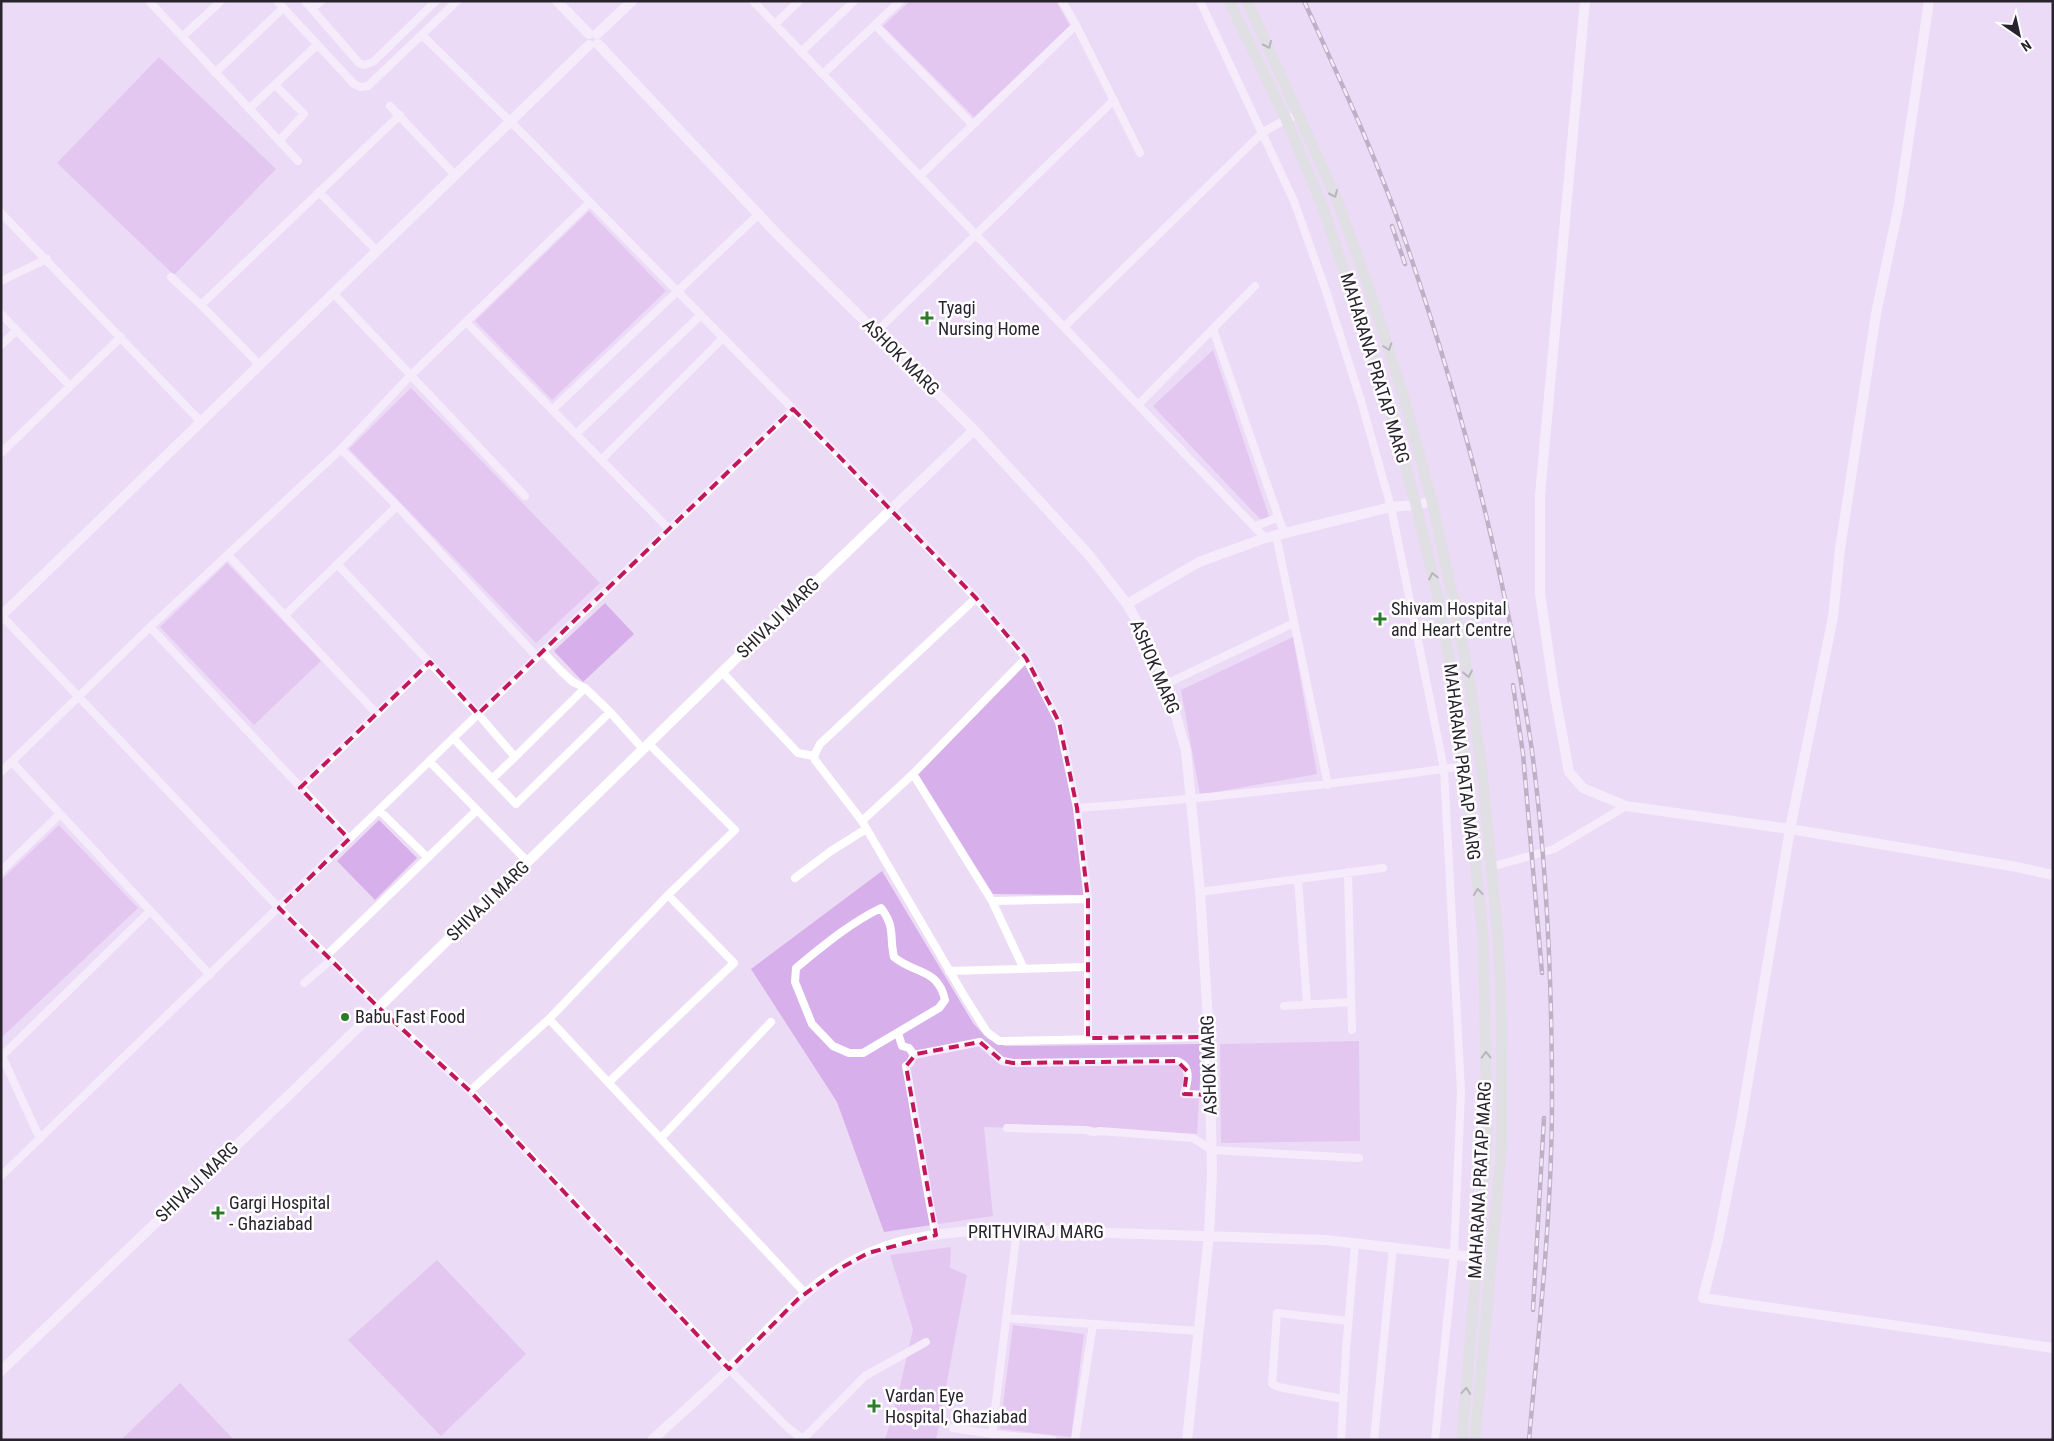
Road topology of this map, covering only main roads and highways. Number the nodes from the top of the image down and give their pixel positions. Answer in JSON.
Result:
{"nodes":[{"id":1,"x":1229,"y":1,"type":"edge"},
{"id":2,"x":1247,"y":1,"type":"edge"},
{"id":3,"x":1462,"y":1440,"type":"edge"},
{"id":4,"x":1475,"y":1440,"type":"edge"}],
"edges":[{"from":3,"to":1,"type":"main road","name":"MAHARANA PRATAP MARG","one_way":true},
{"from":2,"to":4,"type":"main road","name":"MAHARANA PRATAP MARG","one_way":true}]}
